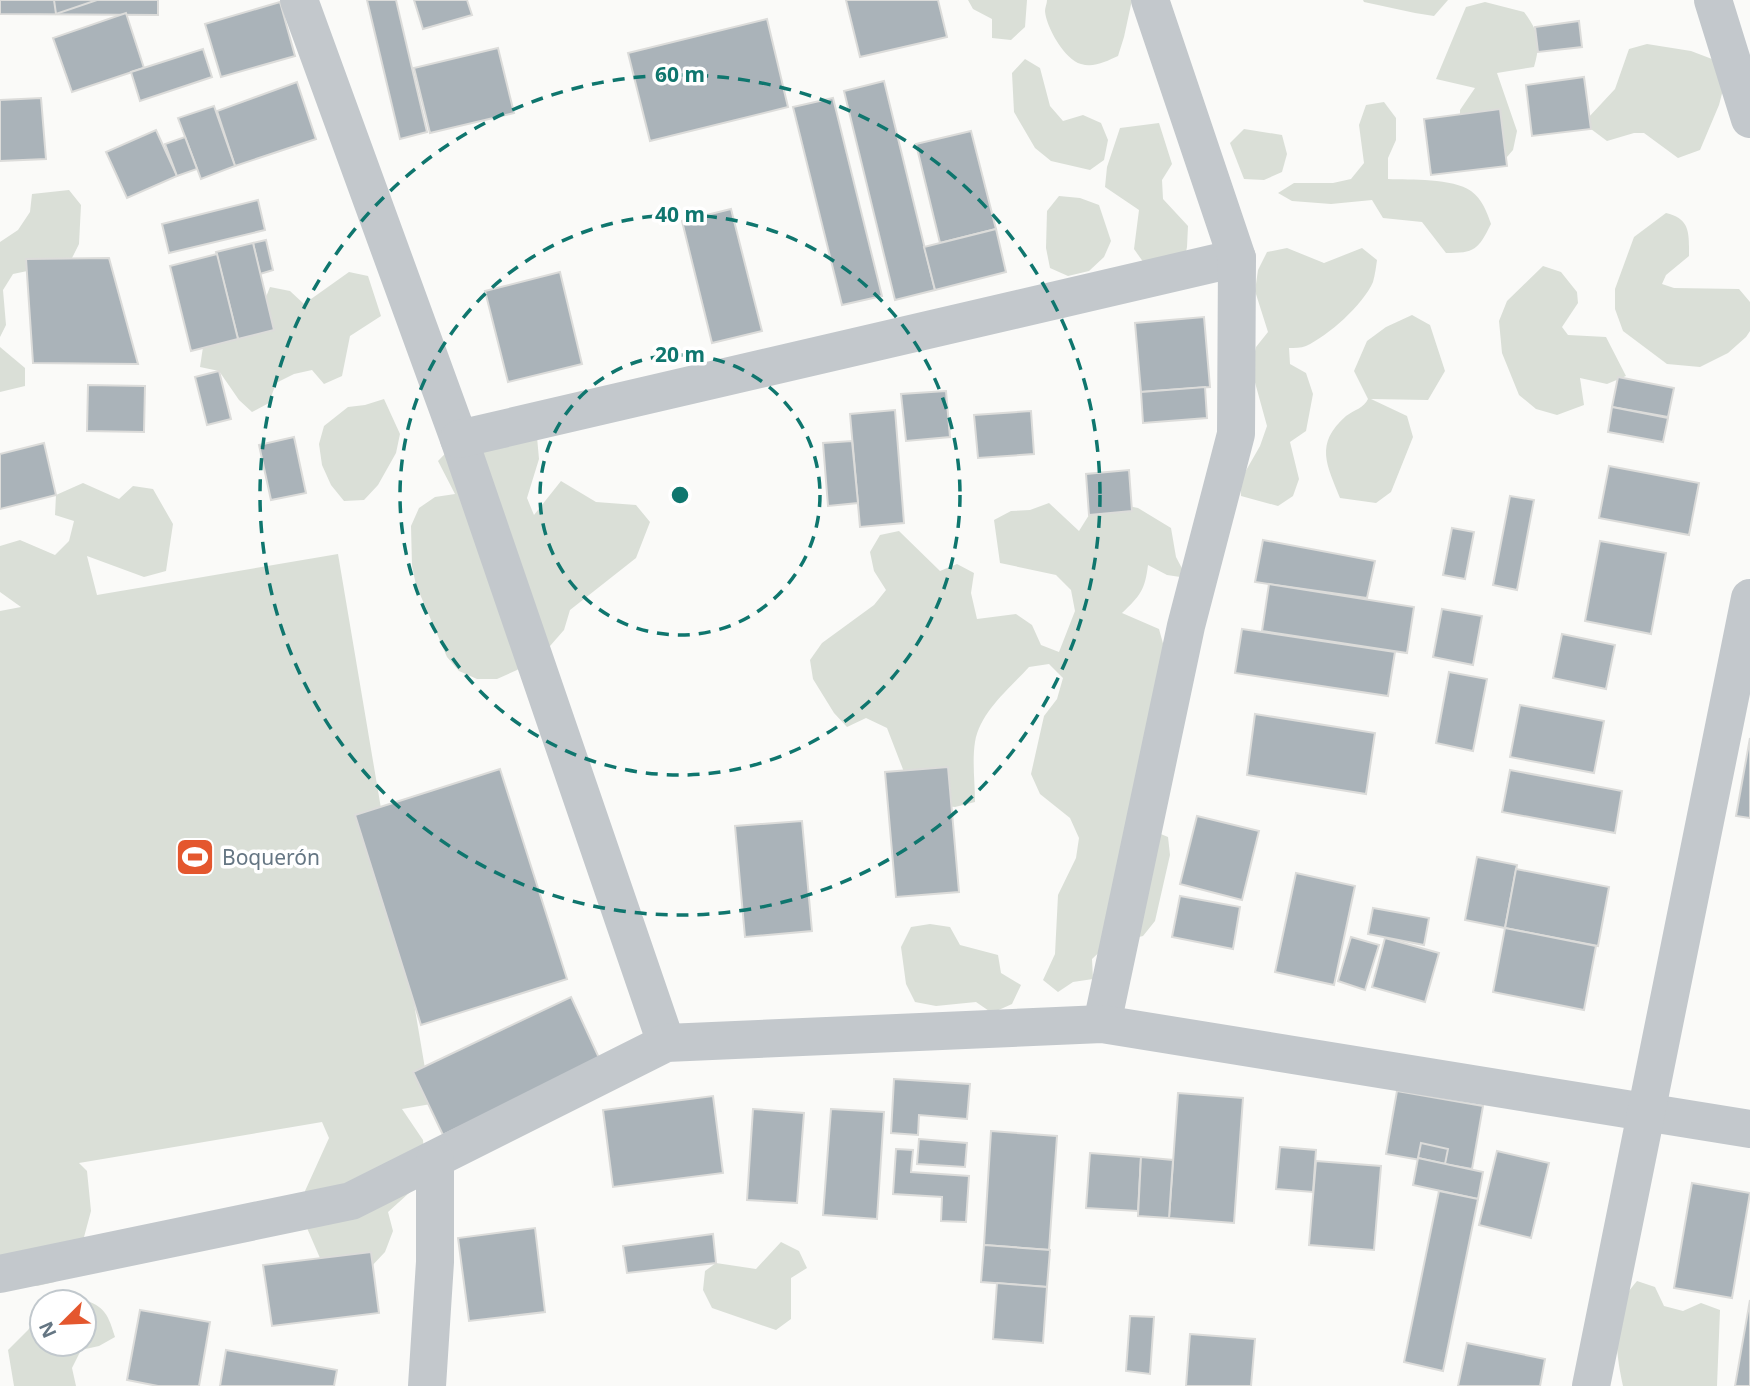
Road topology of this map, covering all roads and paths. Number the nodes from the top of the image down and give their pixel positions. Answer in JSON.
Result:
{"nodes":[{"id":1,"x":299,"y":0,"type":"edge"},
{"id":2,"x":1150,"y":0,"type":"edge"},
{"id":3,"x":1713,"y":0,"type":"edge"},
{"id":4,"x":1750,"y":119,"type":"edge"},
{"id":5,"x":1237,"y":258,"type":"junction"},
{"id":6,"x":459,"y":439,"type":"junction"},
{"id":7,"x":1750,"y":598,"type":"edge"},
{"id":8,"x":1102,"y":1024,"type":"junction"},
{"id":9,"x":666,"y":1043,"type":"junction"},
{"id":10,"x":1646,"y":1112,"type":"junction"},
{"id":11,"x":1750,"y":1129,"type":"edge"},
{"id":12,"x":435,"y":1160,"type":"junction"},
{"id":13,"x":0,"y":1274,"type":"edge"},
{"id":14,"x":427,"y":1386,"type":"edge"},
{"id":15,"x":1591,"y":1386,"type":"edge"}],
"edges":[{"from":1,"to":6,"type":"street"},
{"from":2,"to":5,"type":"street"},
{"from":3,"to":4,"type":"street"},
{"from":5,"to":6,"type":"street"},
{"from":5,"to":8,"type":"street"},
{"from":6,"to":9,"type":"street"},
{"from":7,"to":10,"type":"street"},
{"from":8,"to":9,"type":"street"},
{"from":8,"to":10,"type":"street"},
{"from":9,"to":12,"type":"street"},
{"from":10,"to":11,"type":"street"},
{"from":10,"to":15,"type":"street"},
{"from":12,"to":13,"type":"street"},
{"from":12,"to":14,"type":"street"}]}
